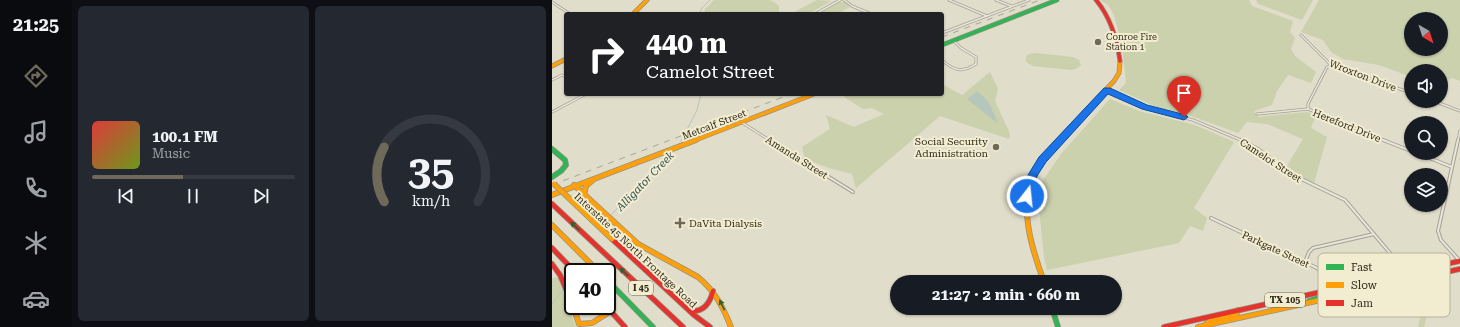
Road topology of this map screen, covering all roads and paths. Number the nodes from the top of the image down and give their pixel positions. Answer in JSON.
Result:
{"nodes":[{"id":1,"x":647,"y":0,"type":"edge"},
{"id":2,"x":840,"y":0,"type":"edge"},
{"id":3,"x":844,"y":0,"type":"edge"},
{"id":4,"x":949,"y":0,"type":"edge"},
{"id":5,"x":996,"y":0,"type":"edge"},
{"id":6,"x":1030,"y":0,"type":"edge"},
{"id":7,"x":1057,"y":0,"type":"edge"},
{"id":8,"x":1096,"y":0,"type":"edge"},
{"id":9,"x":552,"y":2,"type":"edge"},
{"id":10,"x":1012,"y":7,"type":"junction"},
{"id":11,"x":567,"y":12,"type":"edge"},
{"id":12,"x":636,"y":12,"type":"edge"},
{"id":13,"x":819,"y":12,"type":"edge"},
{"id":14,"x":866,"y":12,"type":"edge"},
{"id":15,"x":987,"y":16,"type":"junction"},
{"id":16,"x":944,"y":32,"type":"edge"},
{"id":17,"x":1301,"y":35,"type":"dead end"},
{"id":18,"x":954,"y":40,"type":"junction"},
{"id":19,"x":944,"y":44,"type":"edge"},
{"id":20,"x":564,"y":60,"type":"edge"},
{"id":21,"x":944,"y":62,"type":"edge"},
{"id":22,"x":552,"y":66,"type":"edge"},
{"id":23,"x":1333,"y":66,"type":"junction"},
{"id":24,"x":564,"y":76,"type":"edge"},
{"id":25,"x":552,"y":80,"type":"edge"},
{"id":26,"x":1107,"y":90,"type":"junction"},
{"id":27,"x":1404,"y":91,"type":"edge"},
{"id":28,"x":582,"y":96,"type":"edge"},
{"id":29,"x":809,"y":96,"type":"edge"},
{"id":30,"x":1448,"y":106,"type":"edge"},
{"id":31,"x":1308,"y":109,"type":"junction"},
{"id":32,"x":1460,"y":111,"type":"edge"},
{"id":33,"x":552,"y":112,"type":"edge"},
{"id":34,"x":1257,"y":114,"type":"dead end"},
{"id":35,"x":741,"y":122,"type":"junction"},
{"id":36,"x":1460,"y":132,"type":"edge"},
{"id":37,"x":1404,"y":148,"type":"edge"},
{"id":38,"x":552,"y":149,"type":"edge"},
{"id":39,"x":1434,"y":160,"type":"edge"},
{"id":40,"x":1452,"y":167,"type":"junction"},
{"id":41,"x":552,"y":177,"type":"edge"},
{"id":42,"x":597,"y":177,"type":"junction"},
{"id":43,"x":552,"y":182,"type":"edge"},
{"id":44,"x":574,"y":186,"type":"junction"},
{"id":45,"x":853,"y":192,"type":"dead end"},
{"id":46,"x":552,"y":195,"type":"edge"},
{"id":47,"x":584,"y":195,"type":"junction"},
{"id":48,"x":552,"y":204,"type":"edge"},
{"id":49,"x":1211,"y":218,"type":"dead end"},
{"id":50,"x":552,"y":225,"type":"edge"},
{"id":51,"x":1374,"y":234,"type":"junction"},
{"id":52,"x":552,"y":248,"type":"edge"},
{"id":53,"x":1390,"y":253,"type":"edge"},
{"id":54,"x":1460,"y":261,"type":"edge"},
{"id":55,"x":1305,"y":262,"type":"junction"},
{"id":56,"x":566,"y":263,"type":"edge"},
{"id":57,"x":590,"y":263,"type":"edge"},
{"id":58,"x":1450,"y":263,"type":"edge"},
{"id":59,"x":552,"y":264,"type":"edge"},
{"id":60,"x":1460,"y":269,"type":"edge"},
{"id":61,"x":1318,"y":270,"type":"edge"},
{"id":62,"x":1450,"y":271,"type":"edge"},
{"id":63,"x":1042,"y":275,"type":"edge"},
{"id":64,"x":564,"y":285,"type":"edge"},
{"id":65,"x":616,"y":289,"type":"edge"},
{"id":66,"x":713,"y":291,"type":"junction"},
{"id":67,"x":1318,"y":292,"type":"edge"},
{"id":68,"x":1318,"y":297,"type":"edge"},
{"id":69,"x":1318,"y":300,"type":"edge"},
{"id":70,"x":1308,"y":302,"type":"junction"},
{"id":71,"x":689,"y":310,"type":"junction"},
{"id":72,"x":1238,"y":310,"type":"junction"},
{"id":73,"x":576,"y":315,"type":"edge"},
{"id":74,"x":605,"y":315,"type":"edge"},
{"id":75,"x":614,"y":315,"type":"edge"},
{"id":76,"x":1054,"y":315,"type":"edge"},
{"id":77,"x":1203,"y":326,"type":"junction"},
{"id":78,"x":625,"y":327,"type":"edge"},
{"id":79,"x":653,"y":327,"type":"edge"},
{"id":80,"x":683,"y":327,"type":"edge"},
{"id":81,"x":710,"y":327,"type":"edge"},
{"id":82,"x":732,"y":327,"type":"edge"},
{"id":83,"x":1058,"y":327,"type":"edge"},
{"id":84,"x":1164,"y":327,"type":"edge"},
{"id":85,"x":1198,"y":327,"type":"edge"}],
"edges":[{"from":1,"to":12,"type":"main road"},
{"from":2,"to":13,"type":"street"},
{"from":3,"to":14,"type":"street"},
{"from":4,"to":15,"type":"street"},
{"from":5,"to":10,"type":"street"},
{"from":6,"to":10,"type":"street"},
{"from":7,"to":18,"type":"main road"},
{"from":8,"to":26,"type":"main road"},
{"from":9,"to":11,"type":"street"},
{"from":10,"to":15,"type":"street"},
{"from":15,"to":16,"type":"street"},
{"from":17,"to":23,"type":"street","name":"Wroxton Drive"},
{"from":18,"to":19,"type":"main road"},
{"from":18,"to":21,"type":"street"},
{"from":20,"to":22,"type":"main road"},
{"from":23,"to":27,"type":"street","name":"Wroxton Drive"},
{"from":23,"to":31,"type":"street"},
{"from":24,"to":25,"type":"street"},
{"from":26,"to":51,"type":"street","name":"Camelot Street"},
{"from":26,"to":63,"type":"main road"},
{"from":28,"to":33,"type":"street"},
{"from":29,"to":35,"type":"main road","name":"Metcalf Street"},
{"from":30,"to":32,"type":"street"},
{"from":31,"to":34,"type":"street","name":"Hereford Drive"},
{"from":31,"to":37,"type":"street","name":"Hereford Drive"},
{"from":35,"to":42,"type":"main road","name":"Metcalf Street"},
{"from":35,"to":45,"type":"street","name":"Amanda Street"},
{"from":36,"to":40,"type":"street"},
{"from":38,"to":41,"type":"main road"},
{"from":39,"to":40,"type":"street"},
{"from":40,"to":54,"type":"street"},
{"from":42,"to":44,"type":"main road","name":"Metcalf Street"},
{"from":42,"to":47,"type":"main road"},
{"from":43,"to":71,"type":"main road","name":"Interstate 45 North Frontage Road","bridge":true},
{"from":44,"to":46,"type":"main road","name":"Metcalf Street"},
{"from":44,"to":47,"type":"main road"},
{"from":47,"to":66,"type":"main road"},
{"from":80,"to":48,"type":"main road","number":"I 45","one_way":true},
{"from":49,"to":55,"type":"street","name":"Parkgate Street"},
{"from":50,"to":57,"type":"main road"},
{"from":51,"to":53,"type":"street","name":"Camelot Street"},
{"from":51,"to":55,"type":"street"},
{"from":52,"to":56,"type":"main road"},
{"from":54,"to":58,"type":"main road","number":"TX 105"},
{"from":55,"to":61,"type":"street","name":"Parkgate Street"},
{"from":59,"to":64,"type":"main road"},
{"from":60,"to":62,"type":"main road","number":"TX 105"},
{"from":65,"to":79,"type":"main road","number":"I 45"},
{"from":66,"to":71,"type":"main road"},
{"from":82,"to":66,"type":"main road","one_way":true},
{"from":67,"to":72,"type":"main road","number":"TX 105"},
{"from":68,"to":70,"type":"main road"},
{"from":69,"to":70,"type":"main road","number":"TX 105"},
{"from":70,"to":77,"type":"main road","number":"TX 105"},
{"from":71,"to":81,"type":"main road","name":"Interstate 45 North Frontage Road"},
{"from":72,"to":77,"type":"main road"},
{"from":72,"to":84,"type":"main road","number":"TX 105"},
{"from":73,"to":74,"type":"main road"},
{"from":75,"to":78,"type":"main road"},
{"from":76,"to":83,"type":"main road"},
{"from":77,"to":85,"type":"main road","number":"TX 105"}]}
